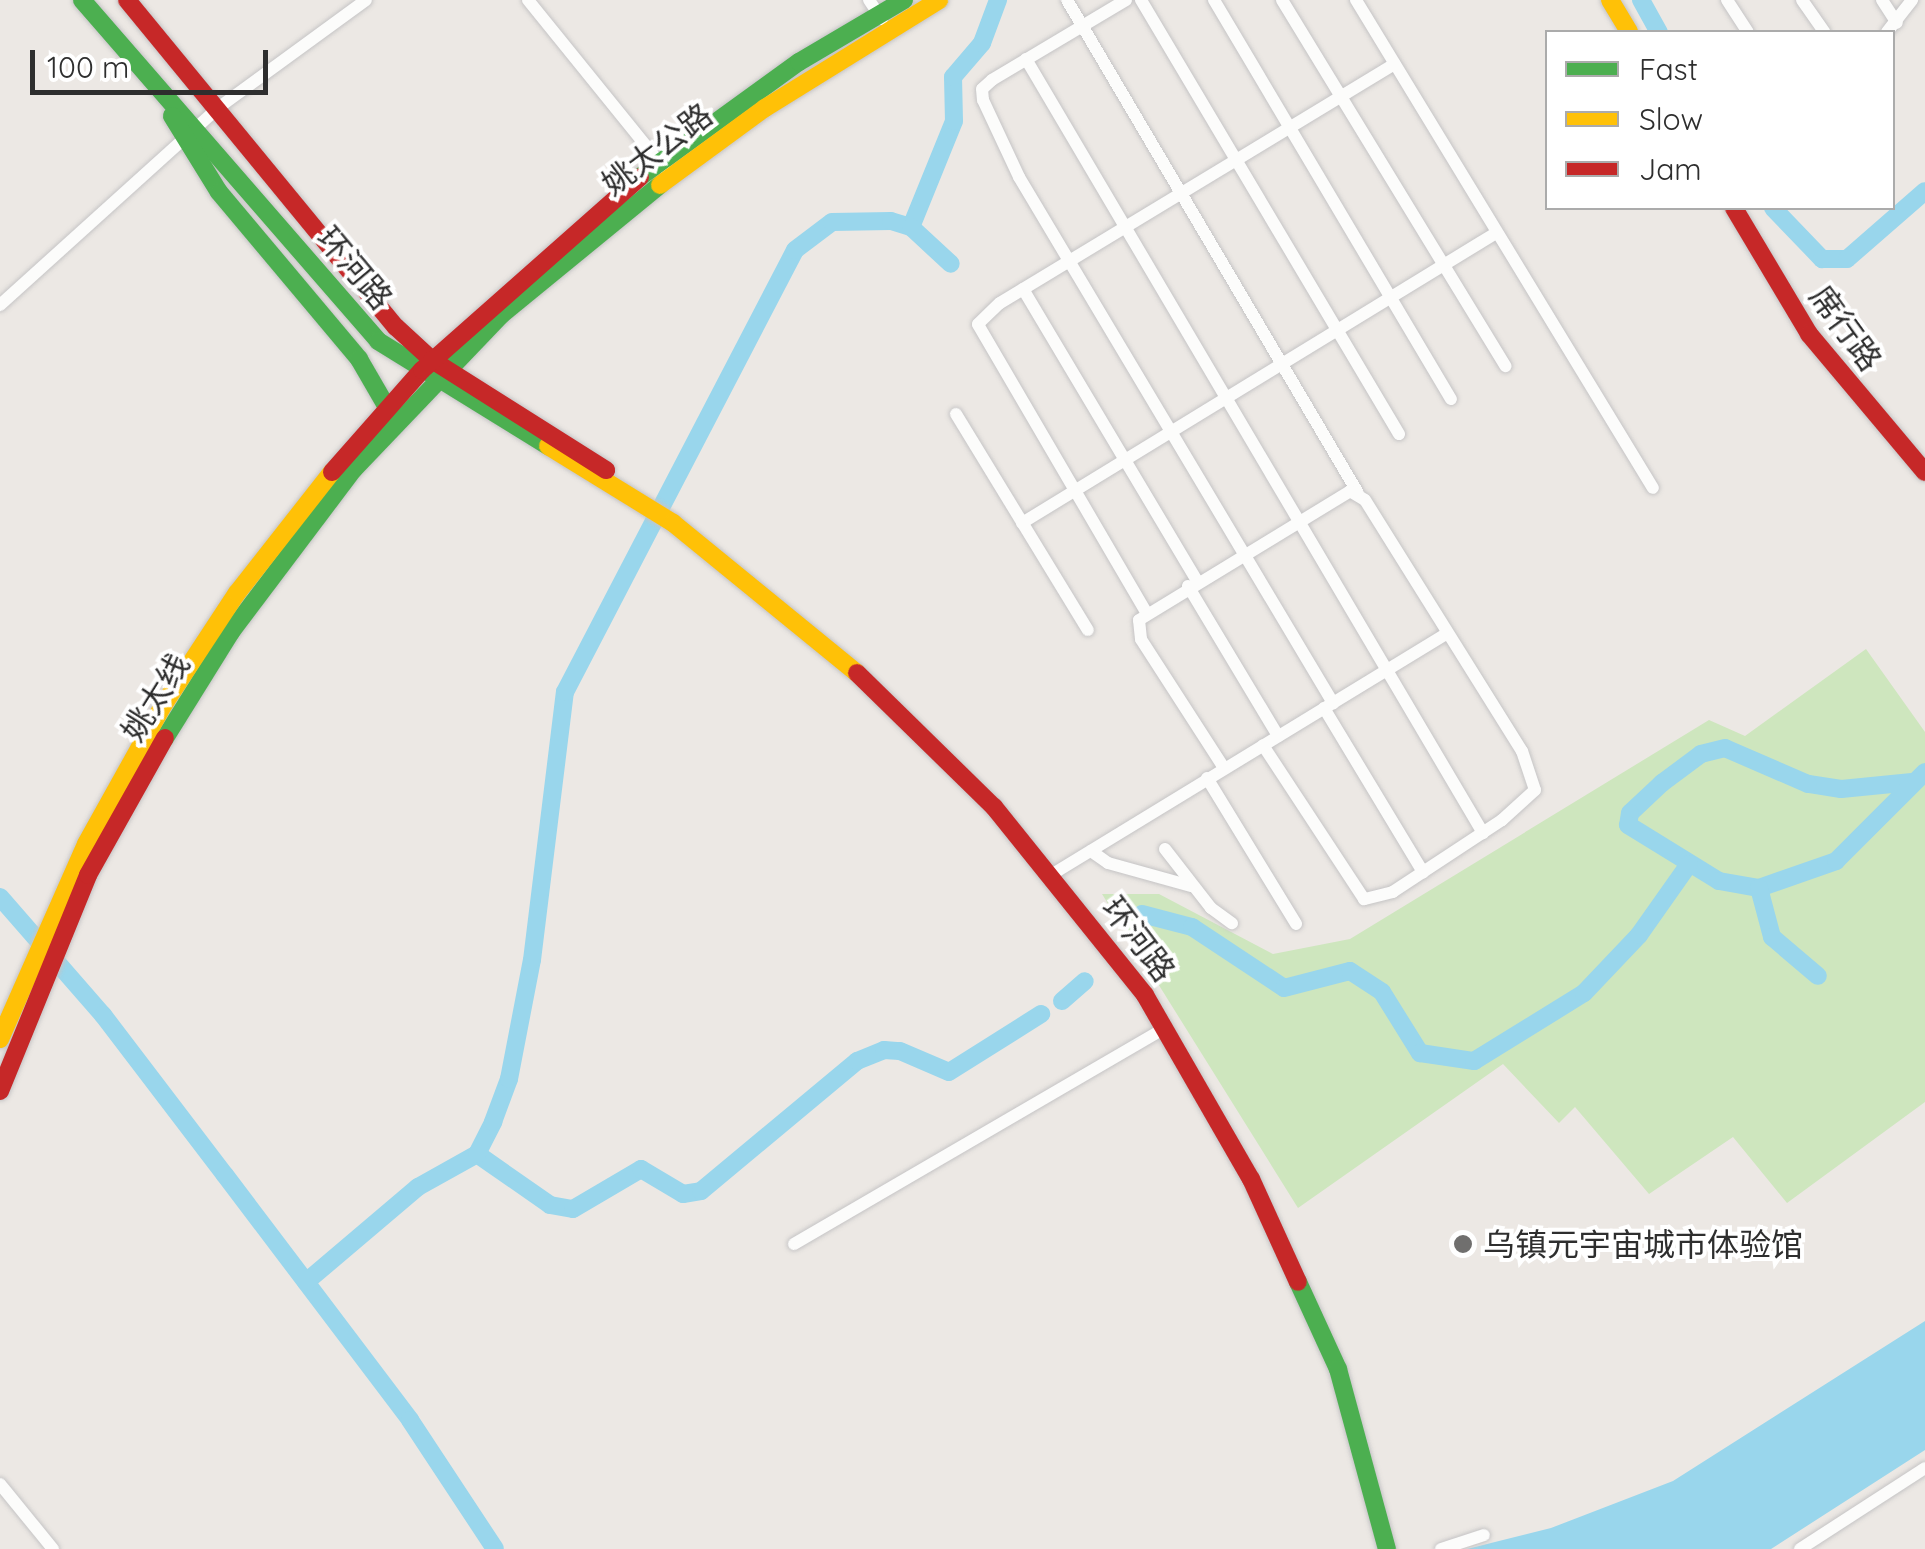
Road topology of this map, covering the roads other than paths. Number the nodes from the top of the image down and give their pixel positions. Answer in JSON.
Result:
{"nodes":[{"id":1,"x":82,"y":0,"type":"edge"},
{"id":2,"x":127,"y":0,"type":"edge"},
{"id":3,"x":366,"y":0,"type":"edge"},
{"id":4,"x":528,"y":0,"type":"edge"},
{"id":5,"x":904,"y":0,"type":"edge"},
{"id":6,"x":940,"y":0,"type":"edge"},
{"id":7,"x":1067,"y":0,"type":"edge"},
{"id":8,"x":1126,"y":0,"type":"edge"},
{"id":9,"x":1141,"y":0,"type":"edge"},
{"id":10,"x":1214,"y":0,"type":"edge"},
{"id":11,"x":1282,"y":0,"type":"edge"},
{"id":12,"x":1356,"y":0,"type":"edge"},
{"id":13,"x":1610,"y":0,"type":"edge"},
{"id":14,"x":1727,"y":0,"type":"edge"},
{"id":15,"x":1802,"y":0,"type":"edge"},
{"id":16,"x":1882,"y":0,"type":"edge"},
{"id":17,"x":1912,"y":0,"type":"edge"},
{"id":18,"x":879,"y":14,"type":"edge"},
{"id":19,"x":1082,"y":26,"type":"junction"},
{"id":20,"x":1892,"y":28,"type":"edge"},
{"id":21,"x":1629,"y":30,"type":"edge"},
{"id":22,"x":1747,"y":30,"type":"edge"},
{"id":23,"x":1823,"y":30,"type":"edge"},
{"id":24,"x":1026,"y":59,"type":"junction"},
{"id":25,"x":1394,"y":64,"type":"junction"},
{"id":26,"x":1341,"y":96,"type":"junction"},
{"id":27,"x":162,"y":98,"type":"junction"},
{"id":28,"x":218,"y":108,"type":"junction"},
{"id":29,"x":1290,"y":128,"type":"junction"},
{"id":30,"x":1236,"y":160,"type":"junction"},
{"id":31,"x":665,"y":168,"type":"junction"},
{"id":32,"x":1181,"y":194,"type":"junction"},
{"id":33,"x":1735,"y":210,"type":"edge"},
{"id":34,"x":1125,"y":228,"type":"junction"},
{"id":35,"x":1496,"y":233,"type":"junction"},
{"id":36,"x":1069,"y":262,"type":"junction"},
{"id":37,"x":1444,"y":265,"type":"junction"},
{"id":38,"x":1024,"y":289,"type":"junction"},
{"id":39,"x":1390,"y":298,"type":"junction"},
{"id":40,"x":0,"y":304,"type":"edge"},
{"id":41,"x":1337,"y":330,"type":"junction"},
{"id":42,"x":1282,"y":364,"type":"junction"},
{"id":43,"x":1505,"y":366,"type":"dead end"},
{"id":44,"x":434,"y":369,"type":"junction"},
{"id":45,"x":1226,"y":398,"type":"junction"},
{"id":46,"x":1451,"y":400,"type":"dead end"},
{"id":47,"x":388,"y":409,"type":"junction"},
{"id":48,"x":956,"y":414,"type":"dead end"},
{"id":49,"x":1171,"y":432,"type":"junction"},
{"id":50,"x":1398,"y":434,"type":"dead end"},
{"id":51,"x":1125,"y":460,"type":"junction"},
{"id":52,"x":1925,"y":472,"type":"edge"},
{"id":53,"x":1653,"y":488,"type":"dead end"},
{"id":54,"x":1074,"y":491,"type":"junction"},
{"id":55,"x":1358,"y":493,"type":"junction"},
{"id":56,"x":1297,"y":520,"type":"junction"},
{"id":57,"x":1022,"y":523,"type":"junction"},
{"id":58,"x":1244,"y":552,"type":"junction"},
{"id":59,"x":1192,"y":584,"type":"junction"},
{"id":60,"x":1146,"y":612,"type":"junction"},
{"id":61,"x":1088,"y":630,"type":"dead end"},
{"id":62,"x":1446,"y":634,"type":"junction"},
{"id":63,"x":1388,"y":670,"type":"junction"},
{"id":64,"x":1329,"y":706,"type":"junction"},
{"id":65,"x":1278,"y":736,"type":"junction"},
{"id":66,"x":1264,"y":744,"type":"junction"},
{"id":67,"x":1224,"y":768,"type":"junction"},
{"id":68,"x":1208,"y":778,"type":"junction"},
{"id":69,"x":1483,"y":833,"type":"junction"},
{"id":70,"x":1165,"y":849,"type":"dead end"},
{"id":71,"x":1092,"y":851,"type":"junction"},
{"id":72,"x":1424,"y":872,"type":"junction"},
{"id":73,"x":1052,"y":875,"type":"junction"},
{"id":74,"x":1191,"y":886,"type":"junction"},
{"id":75,"x":66,"y":904,"type":"junction"},
{"id":76,"x":1232,"y":923,"type":"dead end"},
{"id":77,"x":1296,"y":924,"type":"dead end"},
{"id":78,"x":1165,"y":1028,"type":"junction"},
{"id":79,"x":0,"y":1039,"type":"edge"},
{"id":80,"x":0,"y":1091,"type":"edge"},
{"id":81,"x":794,"y":1244,"type":"dead end"},
{"id":82,"x":1925,"y":1468,"type":"edge"},
{"id":83,"x":0,"y":1484,"type":"edge"},
{"id":84,"x":1484,"y":1535,"type":"dead end"},
{"id":85,"x":52,"y":1549,"type":"edge"},
{"id":86,"x":1387,"y":1549,"type":"edge"},
{"id":87,"x":1441,"y":1549,"type":"edge"},
{"id":88,"x":1800,"y":1549,"type":"edge"}],
"edges":[{"from":1,"to":27,"type":"street","name":"环河路"},
{"from":2,"to":28,"type":"street"},
{"from":3,"to":28,"type":"street"},
{"from":4,"to":31,"type":"street"},
{"from":5,"to":18,"type":"street","name":"姚太公路"},
{"from":6,"to":18,"type":"street","name":"姚太公路"},
{"from":7,"to":19,"type":"street"},
{"from":8,"to":19,"type":"street"},
{"from":9,"to":30,"type":"street"},
{"from":10,"to":29,"type":"street"},
{"from":11,"to":26,"type":"street"},
{"from":12,"to":25,"type":"street"},
{"from":13,"to":21,"type":"street"},
{"from":14,"to":22,"type":"street"},
{"from":15,"to":23,"type":"street"},
{"from":16,"to":20,"type":"street"},
{"from":17,"to":20,"type":"street"},
{"from":18,"to":31,"type":"street","name":"姚太公路"},
{"from":19,"to":24,"type":"street"},
{"from":19,"to":32,"type":"street"},
{"from":24,"to":34,"type":"street"},
{"from":24,"to":36,"type":"street"},
{"from":25,"to":26,"type":"street"},
{"from":25,"to":35,"type":"street"},
{"from":26,"to":29,"type":"street"},
{"from":26,"to":37,"type":"street"},
{"from":27,"to":44,"type":"street","name":"环河路"},
{"from":27,"to":47,"type":"street"},
{"from":28,"to":40,"type":"street"},
{"from":28,"to":44,"type":"street"},
{"from":29,"to":30,"type":"street"},
{"from":29,"to":39,"type":"street"},
{"from":30,"to":32,"type":"street"},
{"from":30,"to":41,"type":"street"},
{"from":31,"to":44,"type":"street","name":"姚太公路"},
{"from":32,"to":34,"type":"street"},
{"from":32,"to":42,"type":"street"},
{"from":33,"to":52,"type":"street","name":"席行路"},
{"from":34,"to":36,"type":"street"},
{"from":34,"to":45,"type":"street"},
{"from":35,"to":37,"type":"street"},
{"from":35,"to":53,"type":"street"},
{"from":36,"to":38,"type":"street"},
{"from":36,"to":49,"type":"street"},
{"from":37,"to":39,"type":"street"},
{"from":37,"to":43,"type":"street"},
{"from":38,"to":51,"type":"street"},
{"from":38,"to":54,"type":"street"},
{"from":39,"to":41,"type":"street"},
{"from":39,"to":46,"type":"street"},
{"from":41,"to":42,"type":"street"},
{"from":41,"to":50,"type":"street"},
{"from":42,"to":45,"type":"street"},
{"from":42,"to":55,"type":"street"},
{"from":44,"to":47,"type":"street","name":"姚太线"},
{"from":44,"to":73,"type":"street","name":"环河路"},
{"from":44,"to":75,"type":"street","name":"姚太线"},
{"from":45,"to":49,"type":"street"},
{"from":45,"to":56,"type":"street"},
{"from":47,"to":75,"type":"street","name":"姚太线"},
{"from":48,"to":57,"type":"street"},
{"from":49,"to":51,"type":"street"},
{"from":49,"to":58,"type":"street"},
{"from":51,"to":54,"type":"street"},
{"from":51,"to":59,"type":"street"},
{"from":54,"to":57,"type":"street"},
{"from":54,"to":60,"type":"street"},
{"from":55,"to":56,"type":"street"},
{"from":55,"to":62,"type":"street"},
{"from":56,"to":58,"type":"street"},
{"from":56,"to":63,"type":"street"},
{"from":57,"to":61,"type":"street"},
{"from":58,"to":59,"type":"street"},
{"from":58,"to":64,"type":"street"},
{"from":59,"to":60,"type":"street"},
{"from":59,"to":65,"type":"street"},
{"from":60,"to":67,"type":"street"},
{"from":62,"to":63,"type":"street"},
{"from":62,"to":69,"type":"street"},
{"from":63,"to":64,"type":"street"},
{"from":63,"to":69,"type":"street"},
{"from":64,"to":65,"type":"street"},
{"from":64,"to":72,"type":"street"},
{"from":65,"to":66,"type":"street"},
{"from":66,"to":67,"type":"street"},
{"from":66,"to":72,"type":"street"},
{"from":67,"to":68,"type":"street"},
{"from":68,"to":71,"type":"street"},
{"from":68,"to":77,"type":"street"},
{"from":69,"to":72,"type":"street"},
{"from":70,"to":74,"type":"street"},
{"from":71,"to":73,"type":"street"},
{"from":71,"to":74,"type":"street"},
{"from":73,"to":78,"type":"street","name":"环河路"},
{"from":74,"to":76,"type":"street"},
{"from":75,"to":79,"type":"street","name":"姚太线"},
{"from":75,"to":80,"type":"street","name":"姚太线"},
{"from":78,"to":81,"type":"street"},
{"from":78,"to":86,"type":"street","name":"环河路"},
{"from":82,"to":88,"type":"street"},
{"from":83,"to":85,"type":"street"},
{"from":84,"to":87,"type":"street"}]}
